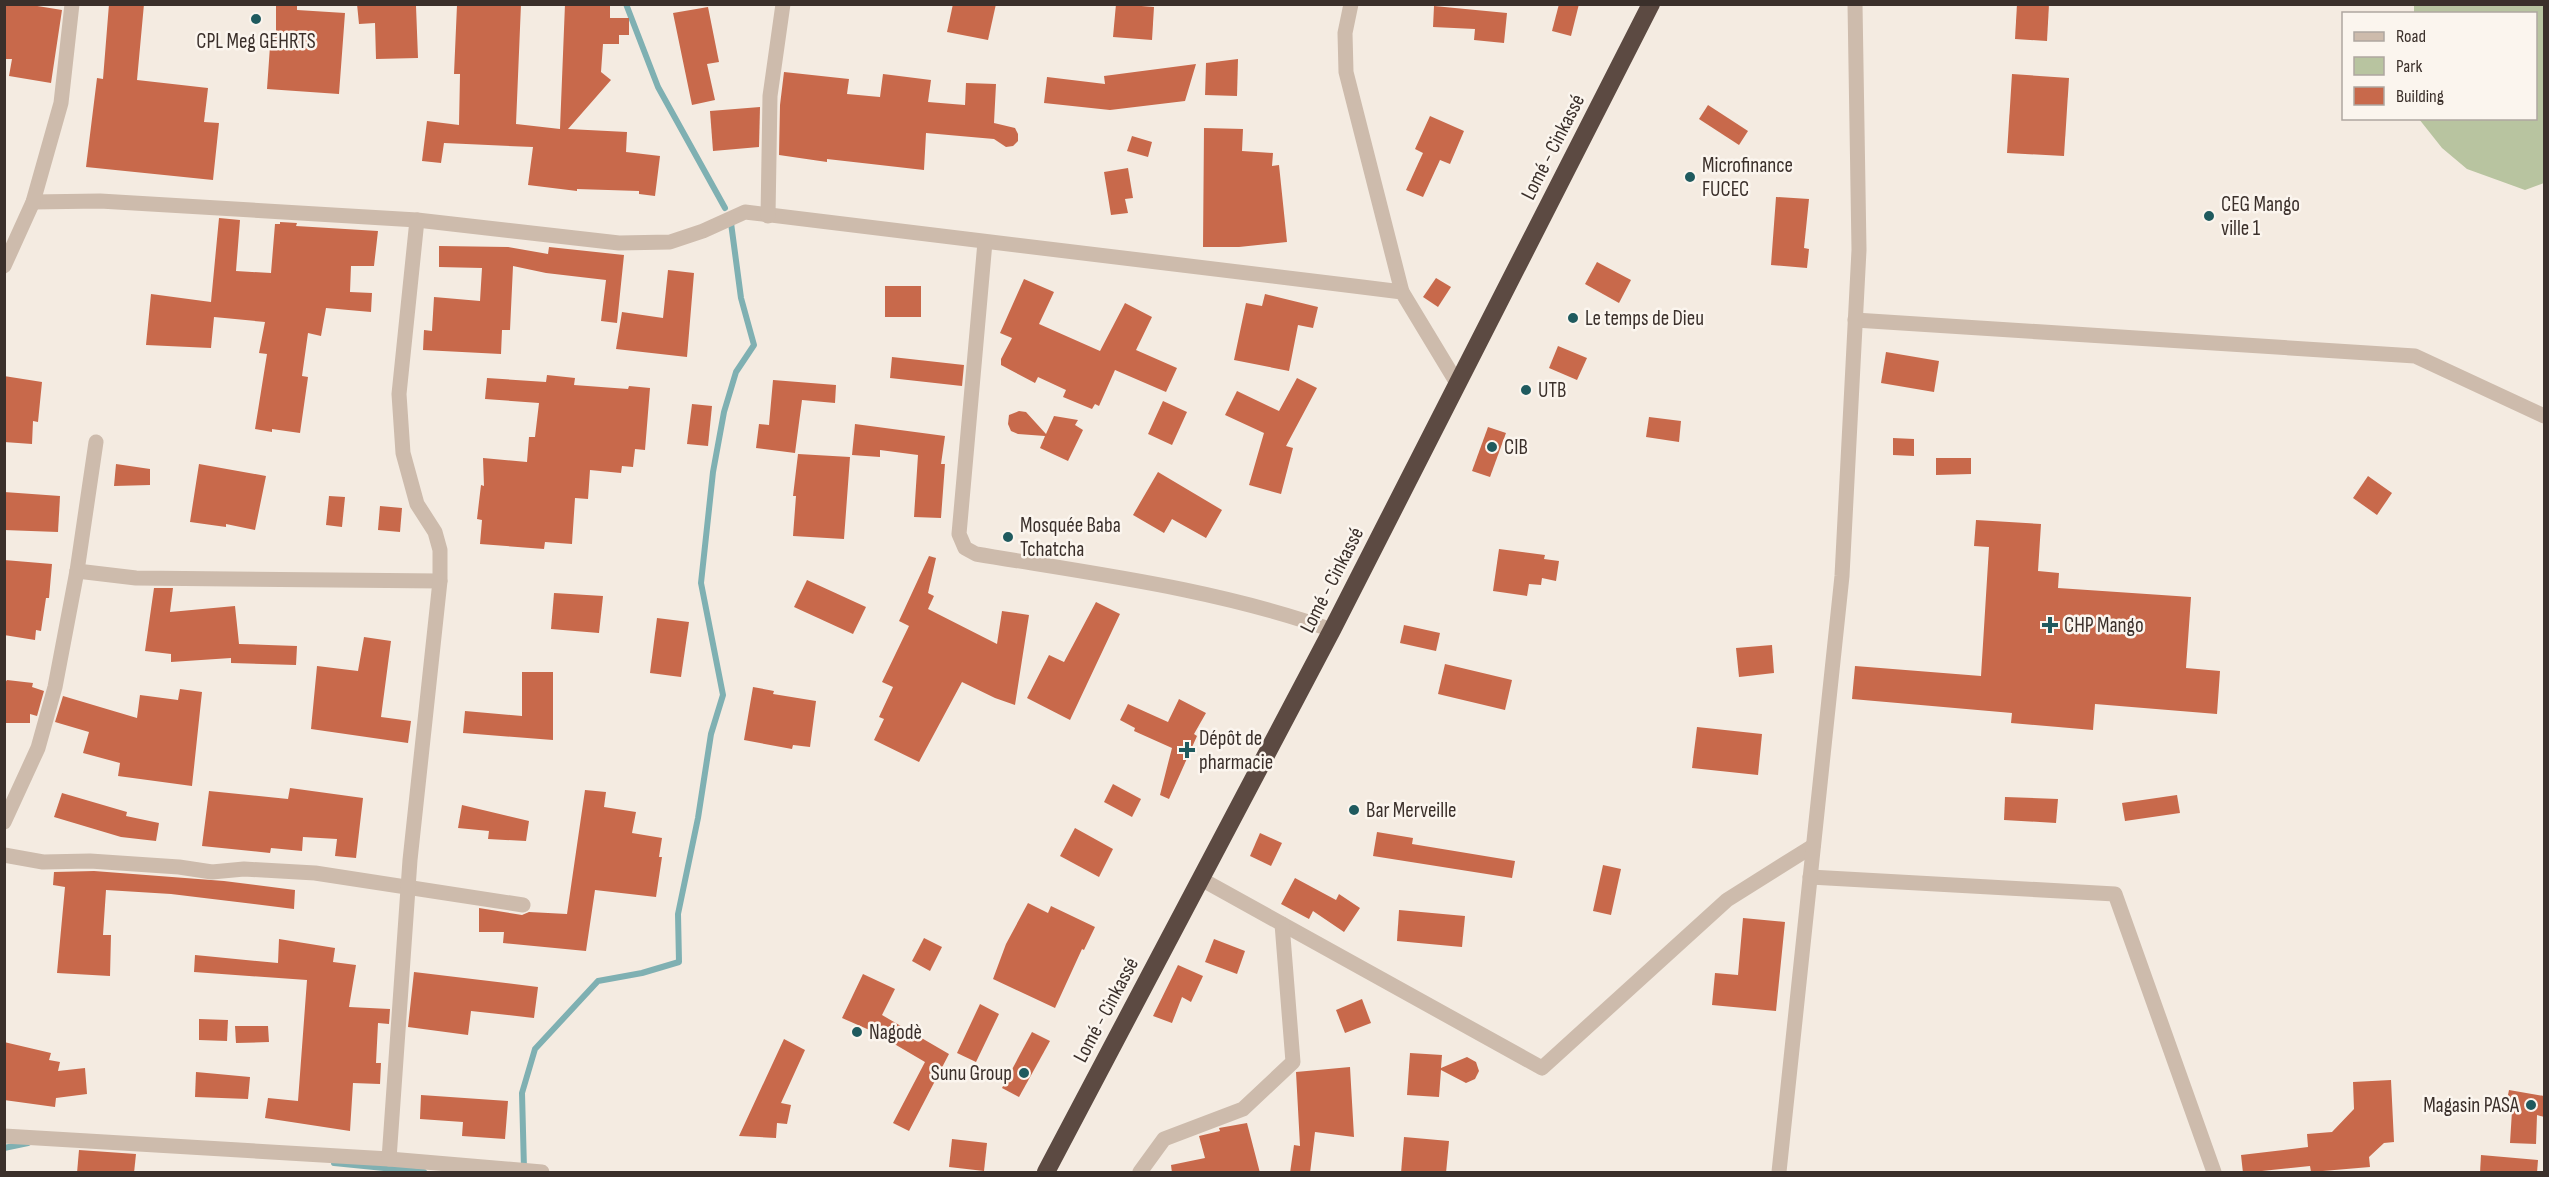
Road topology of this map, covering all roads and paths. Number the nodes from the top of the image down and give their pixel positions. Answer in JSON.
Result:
{"nodes":[{"id":1,"x":72,"y":4,"type":"edge"},
{"id":2,"x":783,"y":4,"type":"edge"},
{"id":3,"x":1351,"y":4,"type":"edge"},
{"id":4,"x":1651,"y":4,"type":"edge"},
{"id":5,"x":1855,"y":4,"type":"edge"},
{"id":6,"x":33,"y":202,"type":"junction"},
{"id":7,"x":768,"y":216,"type":"junction"},
{"id":8,"x":417,"y":220,"type":"junction"},
{"id":9,"x":985,"y":242,"type":"junction"},
{"id":10,"x":4,"y":266,"type":"edge"},
{"id":11,"x":1402,"y":292,"type":"junction"},
{"id":12,"x":1855,"y":320,"type":"junction"},
{"id":13,"x":1457,"y":383,"type":"junction"},
{"id":14,"x":2544,"y":416,"type":"edge"},
{"id":15,"x":96,"y":442,"type":"dead end"},
{"id":16,"x":77,"y":571,"type":"junction"},
{"id":17,"x":440,"y":581,"type":"junction"},
{"id":18,"x":1332,"y":630,"type":"junction"},
{"id":19,"x":4,"y":822,"type":"edge"},
{"id":20,"x":1813,"y":846,"type":"junction"},
{"id":21,"x":4,"y":855,"type":"edge"},
{"id":22,"x":1810,"y":877,"type":"junction"},
{"id":23,"x":1201,"y":879,"type":"junction"},
{"id":24,"x":409,"y":887,"type":"junction"},
{"id":25,"x":523,"y":905,"type":"dead end"},
{"id":26,"x":1282,"y":924,"type":"junction"},
{"id":27,"x":4,"y":1137,"type":"edge"},
{"id":28,"x":389,"y":1159,"type":"junction"},
{"id":29,"x":513,"y":1172,"type":"edge"},
{"id":30,"x":540,"y":1172,"type":"edge"},
{"id":31,"x":1046,"y":1173,"type":"edge"},
{"id":32,"x":1140,"y":1173,"type":"edge"},
{"id":33,"x":1779,"y":1173,"type":"edge"},
{"id":34,"x":2214,"y":1173,"type":"edge"}],
"edges":[{"from":1,"to":6,"type":"street"},
{"from":2,"to":7,"type":"street"},
{"from":3,"to":11,"type":"street"},
{"from":4,"to":13,"type":"highway","name":"Lomé - Cinkassé"},
{"from":5,"to":12,"type":"street"},
{"from":6,"to":8,"type":"street"},
{"from":6,"to":10,"type":"street"},
{"from":7,"to":8,"type":"street"},
{"from":7,"to":9,"type":"street"},
{"from":8,"to":17,"type":"street"},
{"from":9,"to":11,"type":"street"},
{"from":9,"to":18,"type":"street"},
{"from":11,"to":13,"type":"street"},
{"from":12,"to":14,"type":"street"},
{"from":12,"to":20,"type":"street"},
{"from":13,"to":18,"type":"highway","name":"Lomé - Cinkassé"},
{"from":15,"to":16,"type":"street"},
{"from":16,"to":17,"type":"street"},
{"from":16,"to":19,"type":"street"},
{"from":17,"to":24,"type":"street"},
{"from":18,"to":23,"type":"highway","name":"Lomé - Cinkassé"},
{"from":20,"to":22,"type":"street"},
{"from":20,"to":26,"type":"street"},
{"from":21,"to":24,"type":"street"},
{"from":22,"to":33,"type":"street"},
{"from":22,"to":34,"type":"street"},
{"from":23,"to":26,"type":"street"},
{"from":23,"to":31,"type":"highway","name":"Lomé - Cinkassé"},
{"from":24,"to":25,"type":"street"},
{"from":24,"to":28,"type":"street"},
{"from":26,"to":32,"type":"street"},
{"from":27,"to":28,"type":"street"},
{"from":28,"to":29,"type":"street"},
{"from":29,"to":30,"type":"street"}]}
